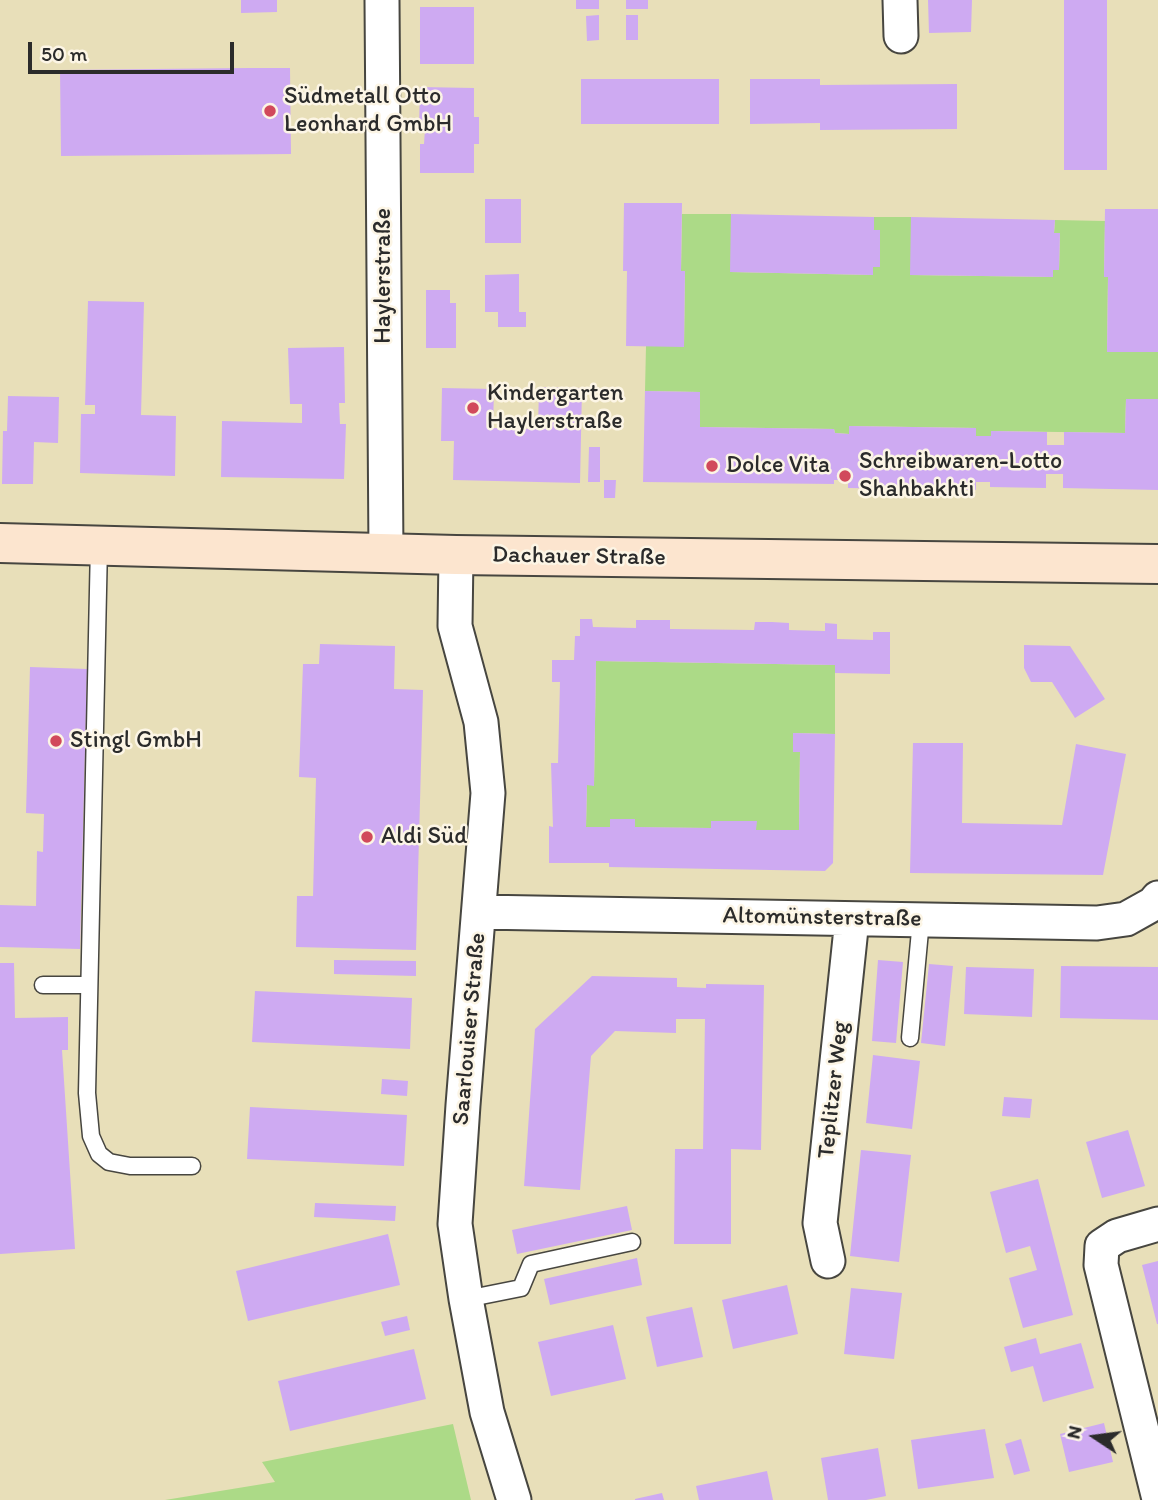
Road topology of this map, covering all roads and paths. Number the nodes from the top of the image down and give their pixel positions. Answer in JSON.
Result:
{"nodes":[{"id":1,"x":382,"y":0,"type":"edge"},
{"id":2,"x":900,"y":0,"type":"edge"},
{"id":3,"x":901,"y":36,"type":"dead end"},
{"id":4,"x":0,"y":543,"type":"edge"},
{"id":5,"x":99,"y":545,"type":"junction"},
{"id":6,"x":386,"y":553,"type":"junction"},
{"id":7,"x":456,"y":555,"type":"junction"},
{"id":8,"x":1158,"y":564,"type":"edge"},
{"id":9,"x":1158,"y":898,"type":"edge"},
{"id":10,"x":479,"y":912,"type":"junction"},
{"id":11,"x":852,"y":919,"type":"junction"},
{"id":12,"x":921,"y":920,"type":"junction"},
{"id":13,"x":43,"y":985,"type":"dead end"},
{"id":14,"x":89,"y":985,"type":"junction"},
{"id":15,"x":910,"y":1038,"type":"dead end"},
{"id":16,"x":192,"y":1166,"type":"dead end"},
{"id":17,"x":1158,"y":1224,"type":"edge"},
{"id":18,"x":632,"y":1242,"type":"dead end"},
{"id":19,"x":828,"y":1261,"type":"dead end"},
{"id":20,"x":466,"y":1299,"type":"junction"},
{"id":21,"x":1158,"y":1495,"type":"edge"},
{"id":22,"x":514,"y":1500,"type":"edge"}],
"edges":[{"from":1,"to":6,"type":"street","name":"Haylerstraße"},
{"from":2,"to":3,"type":"street"},
{"from":4,"to":5,"type":"main road","name":"Dachauer Straße"},
{"from":5,"to":6,"type":"main road","name":"Dachauer Straße"},
{"from":5,"to":14,"type":"lane"},
{"from":6,"to":7,"type":"main road","name":"Dachauer Straße"},
{"from":7,"to":8,"type":"main road","name":"Dachauer Straße"},
{"from":7,"to":10,"type":"street","name":"Saarlouiser Straße"},
{"from":9,"to":12,"type":"street","name":"Altomünsterstraße"},
{"from":10,"to":11,"type":"street","name":"Altomünsterstraße"},
{"from":10,"to":20,"type":"street","name":"Saarlouiser Straße"},
{"from":11,"to":12,"type":"street","name":"Altomünsterstraße"},
{"from":11,"to":19,"type":"street","name":"Teplitzer Weg"},
{"from":12,"to":15,"type":"lane"},
{"from":13,"to":14,"type":"lane"},
{"from":14,"to":16,"type":"lane"},
{"from":17,"to":21,"type":"street"},
{"from":18,"to":20,"type":"lane"},
{"from":20,"to":22,"type":"street","name":"Saarlouiser Straße"}]}
